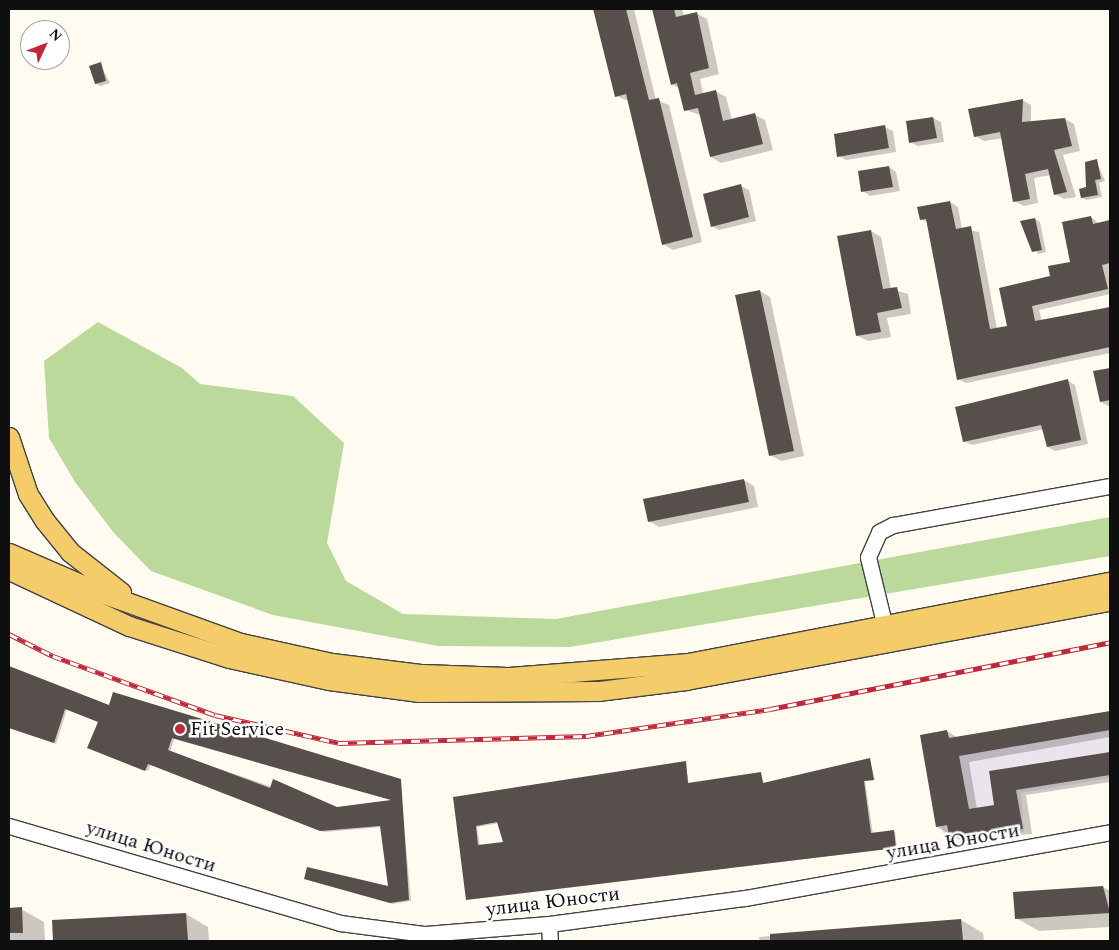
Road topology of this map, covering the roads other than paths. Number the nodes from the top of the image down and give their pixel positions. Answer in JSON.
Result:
{"nodes":[{"id":1,"x":9,"y":437,"type":"edge"},
{"id":2,"x":1110,"y":486,"type":"edge"},
{"id":3,"x":9,"y":553,"type":"edge"},
{"id":4,"x":9,"y":570,"type":"edge"},
{"id":5,"x":1110,"y":582,"type":"edge"},
{"id":6,"x":1110,"y":601,"type":"edge"},
{"id":7,"x":168,"y":617,"type":"junction"},
{"id":8,"x":885,"y":627,"type":"junction"},
{"id":9,"x":9,"y":826,"type":"edge"},
{"id":10,"x":1110,"y":832,"type":"edge"},
{"id":11,"x":549,"y":924,"type":"junction"},
{"id":12,"x":550,"y":941,"type":"edge"}],
"edges":[{"from":1,"to":7,"type":"main road"},
{"from":2,"to":8,"type":"street"},
{"from":3,"to":7,"type":"main road"},
{"from":4,"to":6,"type":"main road"},
{"from":5,"to":8,"type":"main road"},
{"from":7,"to":8,"type":"main road"},
{"from":9,"to":11,"type":"street","name":"улица Юности"},
{"from":10,"to":11,"type":"street","name":"улица Юности"},
{"from":11,"to":12,"type":"street"}]}
